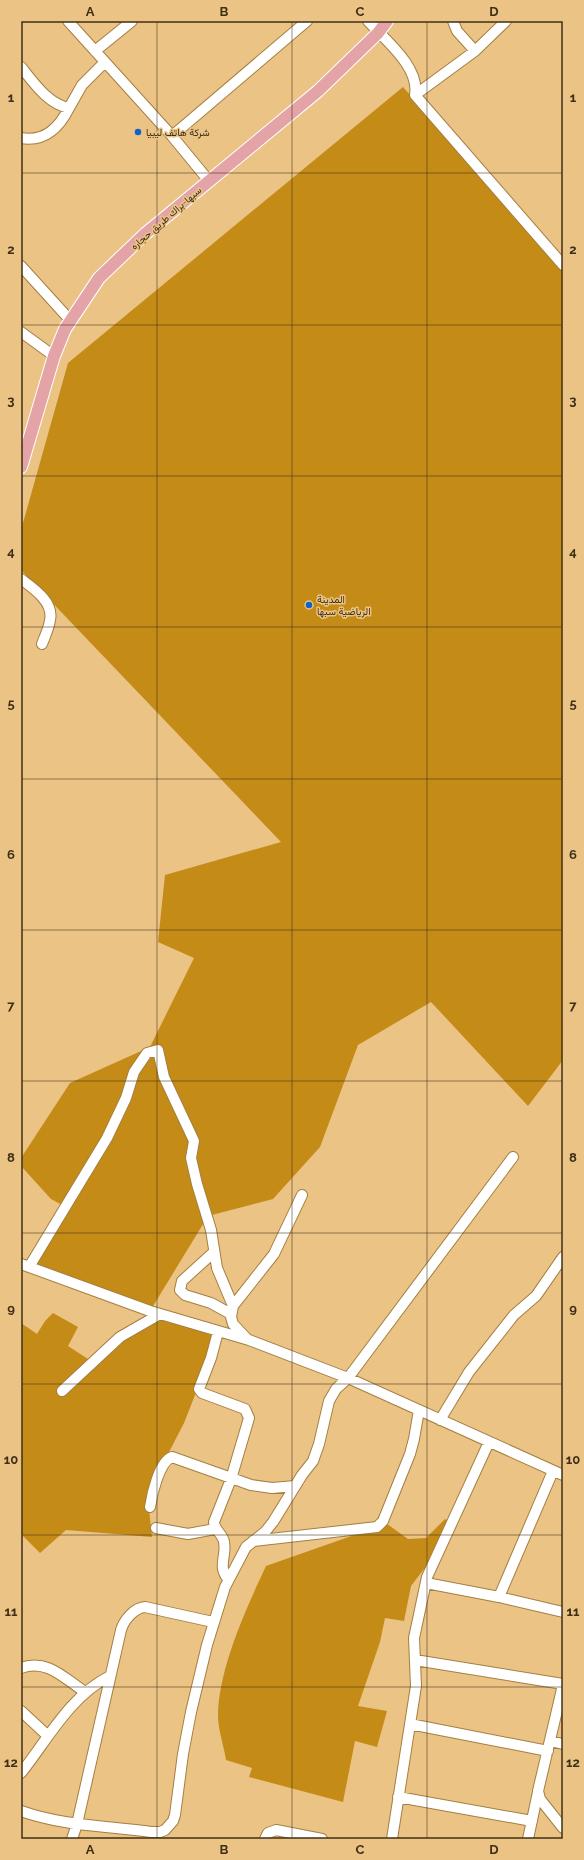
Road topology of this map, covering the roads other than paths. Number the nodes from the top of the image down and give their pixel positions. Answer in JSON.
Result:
{"nodes":[{"id":1,"x":68,"y":21,"type":"edge"},
{"id":2,"x":132,"y":21,"type":"edge"},
{"id":3,"x":307,"y":21,"type":"edge"},
{"id":4,"x":368,"y":21,"type":"edge"},
{"id":5,"x":387,"y":21,"type":"edge"},
{"id":6,"x":453,"y":21,"type":"edge"},
{"id":7,"x":506,"y":21,"type":"edge"},
{"id":8,"x":378,"y":33,"type":"junction"},
{"id":9,"x":95,"y":51,"type":"junction"},
{"id":10,"x":475,"y":51,"type":"junction"},
{"id":11,"x":105,"y":62,"type":"junction"},
{"id":12,"x":21,"y":67,"type":"edge"},
{"id":13,"x":415,"y":95,"type":"junction"},
{"id":14,"x":69,"y":108,"type":"junction"},
{"id":15,"x":172,"y":136,"type":"junction"},
{"id":16,"x":21,"y":138,"type":"edge"},
{"id":17,"x":209,"y":181,"type":"junction"},
{"id":18,"x":563,"y":265,"type":"edge"},
{"id":19,"x":21,"y":266,"type":"edge"},
{"id":20,"x":70,"y":320,"type":"junction"},
{"id":21,"x":21,"y":332,"type":"edge"},
{"id":22,"x":54,"y":356,"type":"junction"},
{"id":23,"x":21,"y":467,"type":"edge"},
{"id":24,"x":21,"y":579,"type":"edge"},
{"id":25,"x":42,"y":644,"type":"dead end"},
{"id":26,"x":513,"y":1157,"type":"dead end"},
{"id":27,"x":302,"y":1195,"type":"dead end"},
{"id":28,"x":214,"y":1252,"type":"junction"},
{"id":29,"x":563,"y":1257,"type":"edge"},
{"id":30,"x":25,"y":1266,"type":"edge"},
{"id":31,"x":232,"y":1310,"type":"junction"},
{"id":32,"x":160,"y":1314,"type":"junction"},
{"id":33,"x":218,"y":1332,"type":"junction"},
{"id":34,"x":249,"y":1340,"type":"junction"},
{"id":35,"x":348,"y":1378,"type":"junction"},
{"id":36,"x":62,"y":1392,"type":"dead end"},
{"id":37,"x":419,"y":1410,"type":"junction"},
{"id":38,"x":440,"y":1420,"type":"junction"},
{"id":39,"x":489,"y":1442,"type":"junction"},
{"id":40,"x":553,"y":1471,"type":"junction"},
{"id":41,"x":563,"y":1475,"type":"edge"},
{"id":42,"x":231,"y":1479,"type":"junction"},
{"id":43,"x":295,"y":1486,"type":"junction"},
{"id":44,"x":150,"y":1507,"type":"dead end"},
{"id":45,"x":156,"y":1528,"type":"dead end"},
{"id":46,"x":215,"y":1528,"type":"junction"},
{"id":47,"x":251,"y":1541,"type":"junction"},
{"id":48,"x":228,"y":1579,"type":"junction"},
{"id":49,"x":426,"y":1583,"type":"junction"},
{"id":50,"x":499,"y":1597,"type":"junction"},
{"id":51,"x":563,"y":1612,"type":"edge"},
{"id":52,"x":213,"y":1622,"type":"junction"},
{"id":53,"x":415,"y":1660,"type":"junction"},
{"id":54,"x":21,"y":1668,"type":"edge"},
{"id":55,"x":110,"y":1676,"type":"junction"},
{"id":56,"x":563,"y":1684,"type":"edge"},
{"id":57,"x":85,"y":1692,"type":"junction"},
{"id":58,"x":21,"y":1712,"type":"edge"},
{"id":59,"x":410,"y":1724,"type":"junction"},
{"id":60,"x":48,"y":1736,"type":"junction"},
{"id":61,"x":563,"y":1744,"type":"edge"},
{"id":62,"x":549,"y":1746,"type":"junction"},
{"id":63,"x":25,"y":1763,"type":"edge"},
{"id":64,"x":21,"y":1773,"type":"edge"},
{"id":65,"x":538,"y":1791,"type":"junction"},
{"id":66,"x":398,"y":1797,"type":"junction"},
{"id":67,"x":21,"y":1811,"type":"edge"},
{"id":68,"x":532,"y":1821,"type":"junction"},
{"id":69,"x":77,"y":1824,"type":"junction"},
{"id":70,"x":563,"y":1828,"type":"edge"},
{"id":71,"x":72,"y":1839,"type":"edge"},
{"id":72,"x":264,"y":1839,"type":"edge"},
{"id":73,"x":322,"y":1839,"type":"edge"},
{"id":74,"x":392,"y":1839,"type":"edge"},
{"id":75,"x":528,"y":1839,"type":"edge"}],
"edges":[{"from":1,"to":9,"type":"street"},
{"from":2,"to":9,"type":"street"},
{"from":3,"to":15,"type":"street"},
{"from":4,"to":8,"type":"street"},
{"from":5,"to":8,"type":"main road","name":"سبها-براك طريق حجاره"},
{"from":6,"to":10,"type":"street"},
{"from":7,"to":10,"type":"street"},
{"from":8,"to":13,"type":"street"},
{"from":8,"to":17,"type":"main road","name":"سبها-براك طريق حجاره"},
{"from":9,"to":11,"type":"street"},
{"from":10,"to":13,"type":"street"},
{"from":11,"to":14,"type":"street"},
{"from":11,"to":15,"type":"street"},
{"from":12,"to":14,"type":"street"},
{"from":13,"to":18,"type":"street"},
{"from":14,"to":16,"type":"street"},
{"from":15,"to":17,"type":"street"},
{"from":17,"to":20,"type":"main road","name":"سبها-براك طريق حجاره"},
{"from":19,"to":20,"type":"street"},
{"from":20,"to":22,"type":"main road","name":"سبها-براك طريق حجاره"},
{"from":21,"to":22,"type":"street"},
{"from":22,"to":23,"type":"main road","name":"سبها-براك طريق حجاره"},
{"from":24,"to":25,"type":"street"},
{"from":26,"to":35,"type":"street"},
{"from":27,"to":31,"type":"street"},
{"from":28,"to":30,"type":"street"},
{"from":28,"to":31,"type":"street"},
{"from":28,"to":31,"type":"street"},
{"from":29,"to":38,"type":"street"},
{"from":30,"to":32,"type":"street"},
{"from":31,"to":34,"type":"street"},
{"from":32,"to":33,"type":"street"},
{"from":32,"to":36,"type":"street"},
{"from":33,"to":34,"type":"street"},
{"from":33,"to":42,"type":"street"},
{"from":34,"to":35,"type":"street"},
{"from":35,"to":37,"type":"street"},
{"from":35,"to":43,"type":"street"},
{"from":37,"to":38,"type":"street"},
{"from":37,"to":47,"type":"street"},
{"from":38,"to":39,"type":"street"},
{"from":39,"to":40,"type":"street"},
{"from":39,"to":49,"type":"street"},
{"from":40,"to":41,"type":"street"},
{"from":40,"to":50,"type":"street"},
{"from":42,"to":43,"type":"street"},
{"from":42,"to":44,"type":"street"},
{"from":42,"to":46,"type":"street"},
{"from":43,"to":47,"type":"street"},
{"from":45,"to":46,"type":"street"},
{"from":46,"to":48,"type":"street"},
{"from":47,"to":48,"type":"street"},
{"from":48,"to":52,"type":"street"},
{"from":49,"to":50,"type":"street"},
{"from":49,"to":53,"type":"street"},
{"from":50,"to":51,"type":"street"},
{"from":52,"to":55,"type":"street"},
{"from":52,"to":69,"type":"street"},
{"from":53,"to":56,"type":"street"},
{"from":53,"to":59,"type":"street"},
{"from":54,"to":57,"type":"street"},
{"from":55,"to":57,"type":"street"},
{"from":55,"to":69,"type":"street"},
{"from":56,"to":62,"type":"street"},
{"from":57,"to":60,"type":"street"},
{"from":58,"to":60,"type":"street"},
{"from":59,"to":62,"type":"street"},
{"from":59,"to":66,"type":"street"},
{"from":60,"to":63,"type":"street"},
{"from":61,"to":62,"type":"street"},
{"from":62,"to":65,"type":"street"},
{"from":63,"to":64,"type":"street"},
{"from":65,"to":68,"type":"street"},
{"from":65,"to":70,"type":"street"},
{"from":66,"to":68,"type":"street"},
{"from":66,"to":74,"type":"street"},
{"from":67,"to":69,"type":"street"},
{"from":68,"to":75,"type":"street"},
{"from":69,"to":71,"type":"street"},
{"from":72,"to":73,"type":"street"}]}
